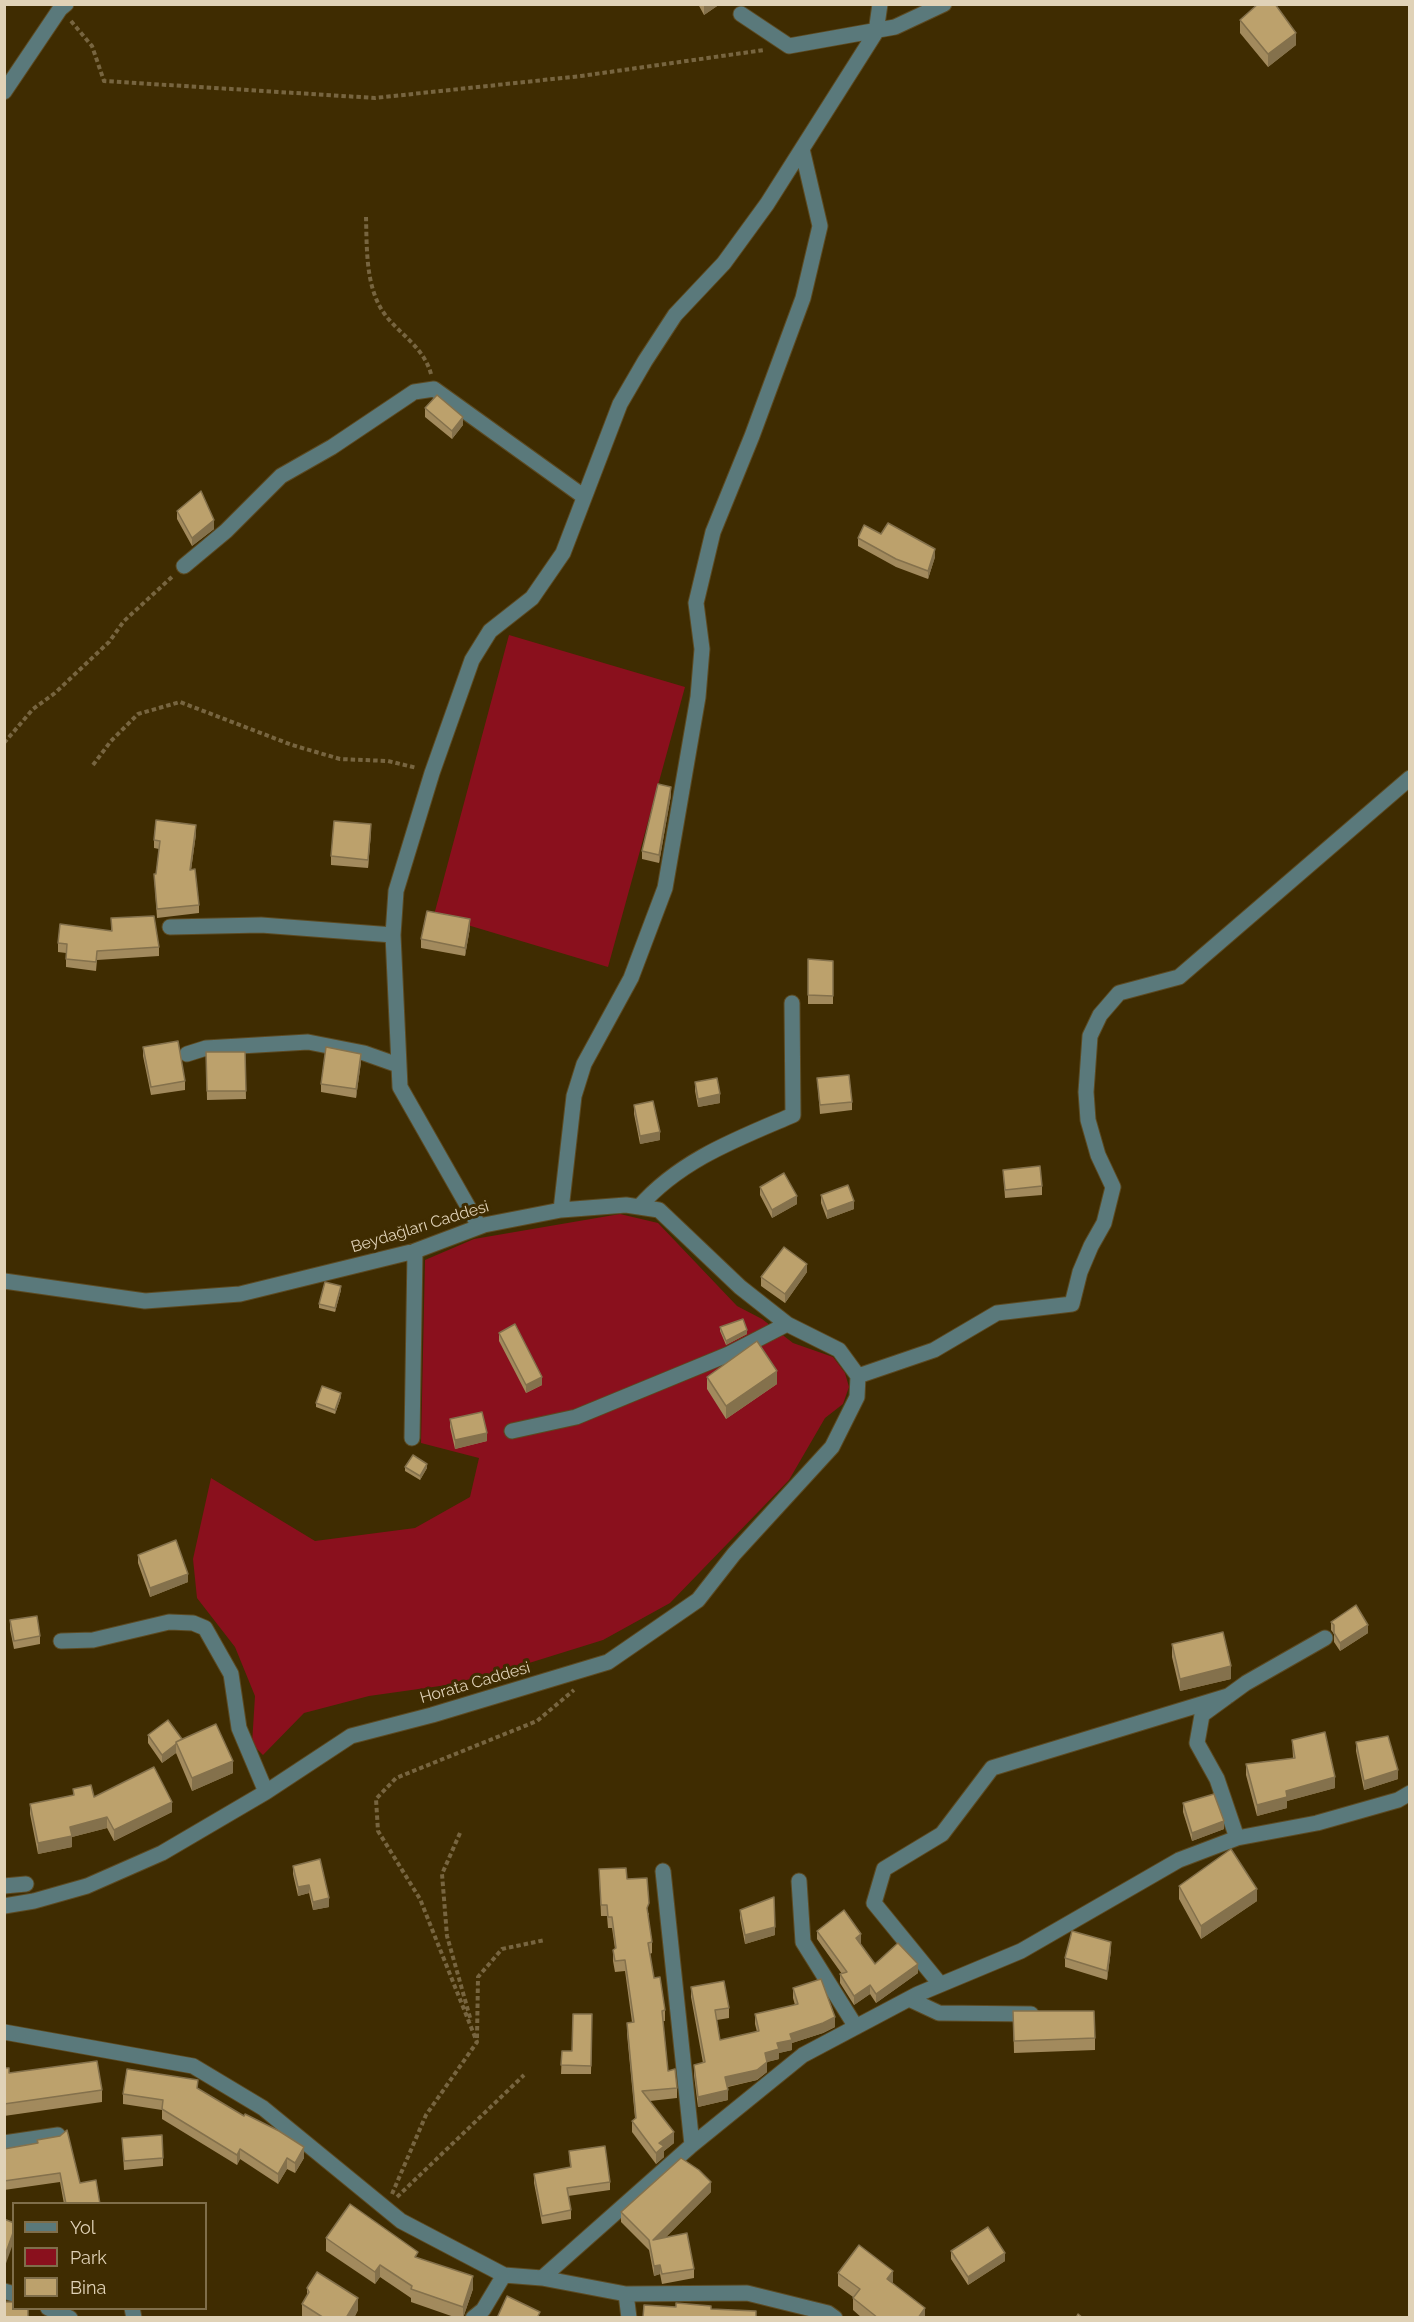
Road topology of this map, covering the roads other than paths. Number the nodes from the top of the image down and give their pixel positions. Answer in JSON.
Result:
{"nodes":[{"id":1,"x":880,"y":4,"type":"edge"},
{"id":2,"x":945,"y":4,"type":"edge"},
{"id":3,"x":63,"y":7,"type":"edge"},
{"id":4,"x":741,"y":14,"type":"dead end"},
{"id":5,"x":876,"y":32,"type":"junction"},
{"id":6,"x":4,"y":92,"type":"edge"},
{"id":7,"x":802,"y":149,"type":"junction"},
{"id":8,"x":584,"y":496,"type":"junction"},
{"id":9,"x":184,"y":566,"type":"road end"},
{"id":10,"x":1410,"y":778,"type":"edge"},
{"id":11,"x":170,"y":927,"type":"dead end"},
{"id":12,"x":393,"y":934,"type":"junction"},
{"id":13,"x":792,"y":1003,"type":"dead end"},
{"id":14,"x":188,"y":1054,"type":"dead end"},
{"id":15,"x":398,"y":1065,"type":"junction"},
{"id":16,"x":639,"y":1207,"type":"junction"},
{"id":17,"x":561,"y":1210,"type":"junction"},
{"id":18,"x":479,"y":1226,"type":"junction"},
{"id":19,"x":415,"y":1251,"type":"junction"},
{"id":20,"x":4,"y":1281,"type":"edge"},
{"id":21,"x":787,"y":1324,"type":"junction"},
{"id":22,"x":858,"y":1376,"type":"junction"},
{"id":23,"x":512,"y":1431,"type":"dead end"},
{"id":24,"x":412,"y":1438,"type":"dead end"},
{"id":25,"x":1325,"y":1638,"type":"dead end"},
{"id":26,"x":61,"y":1641,"type":"dead end"},
{"id":27,"x":1228,"y":1696,"type":"junction"},
{"id":28,"x":266,"y":1792,"type":"junction"},
{"id":29,"x":1410,"y":1793,"type":"edge"},
{"id":30,"x":1237,"y":1838,"type":"junction"},
{"id":31,"x":663,"y":1871,"type":"dead end"},
{"id":32,"x":799,"y":1881,"type":"dead end"},
{"id":33,"x":26,"y":1884,"type":"dead end"},
{"id":34,"x":4,"y":1886,"type":"edge"},
{"id":35,"x":4,"y":1906,"type":"edge"},
{"id":36,"x":940,"y":1984,"type":"junction"},
{"id":37,"x":909,"y":1999,"type":"junction"},
{"id":38,"x":1044,"y":2014,"type":"edge"},
{"id":39,"x":856,"y":2027,"type":"junction"},
{"id":40,"x":4,"y":2032,"type":"edge"},
{"id":41,"x":58,"y":2135,"type":"edge"},
{"id":42,"x":4,"y":2143,"type":"edge"},
{"id":43,"x":692,"y":2145,"type":"junction"},
{"id":44,"x":504,"y":2275,"type":"junction"},
{"id":45,"x":542,"y":2278,"type":"junction"},
{"id":46,"x":626,"y":2294,"type":"junction"},
{"id":47,"x":52,"y":2310,"type":"edge"},
{"id":48,"x":479,"y":2315,"type":"edge"},
{"id":49,"x":830,"y":2316,"type":"edge"},
{"id":50,"x":70,"y":2318,"type":"edge"},
{"id":51,"x":629,"y":2318,"type":"edge"}],
"edges":[{"from":1,"to":5,"type":"street"},
{"from":2,"to":5,"type":"street"},
{"from":3,"to":6,"type":"street"},
{"from":4,"to":5,"type":"street"},
{"from":5,"to":7,"type":"street"},
{"from":7,"to":8,"type":"street"},
{"from":7,"to":17,"type":"street"},
{"from":8,"to":9,"type":"street"},
{"from":8,"to":12,"type":"street"},
{"from":10,"to":22,"type":"street"},
{"from":11,"to":12,"type":"street"},
{"from":12,"to":15,"type":"street"},
{"from":13,"to":16,"type":"street"},
{"from":14,"to":15,"type":"street"},
{"from":15,"to":18,"type":"street"},
{"from":16,"to":17,"type":"street","name":"Beydağları Caddesi"},
{"from":16,"to":21,"type":"street","name":"Beydağları Caddesi"},
{"from":17,"to":18,"type":"street","name":"Beydağları Caddesi"},
{"from":18,"to":19,"type":"street","name":"Beydağları Caddesi"},
{"from":19,"to":20,"type":"street","name":"Beydağları Caddesi"},
{"from":19,"to":24,"type":"street"},
{"from":21,"to":22,"type":"street","name":"Beydağları Caddesi"},
{"from":21,"to":23,"type":"street"},
{"from":22,"to":28,"type":"street","name":"Horata Caddesi"},
{"from":25,"to":27,"type":"street"},
{"from":26,"to":28,"type":"street"},
{"from":27,"to":30,"type":"street"},
{"from":27,"to":36,"type":"street"},
{"from":28,"to":35,"type":"street","name":"Horata Caddesi"},
{"from":29,"to":30,"type":"street"},
{"from":30,"to":36,"type":"street"},
{"from":31,"to":43,"type":"street"},
{"from":32,"to":39,"type":"street"},
{"from":33,"to":34,"type":"street"},
{"from":36,"to":37,"type":"street"},
{"from":37,"to":38,"type":"street"},
{"from":37,"to":39,"type":"street"},
{"from":39,"to":43,"type":"street"},
{"from":40,"to":44,"type":"street"},
{"from":41,"to":42,"type":"street"},
{"from":43,"to":45,"type":"street"},
{"from":44,"to":45,"type":"street"},
{"from":44,"to":48,"type":"street"},
{"from":45,"to":46,"type":"street"},
{"from":46,"to":49,"type":"street"},
{"from":46,"to":51,"type":"street"},
{"from":47,"to":50,"type":"street"}]}
